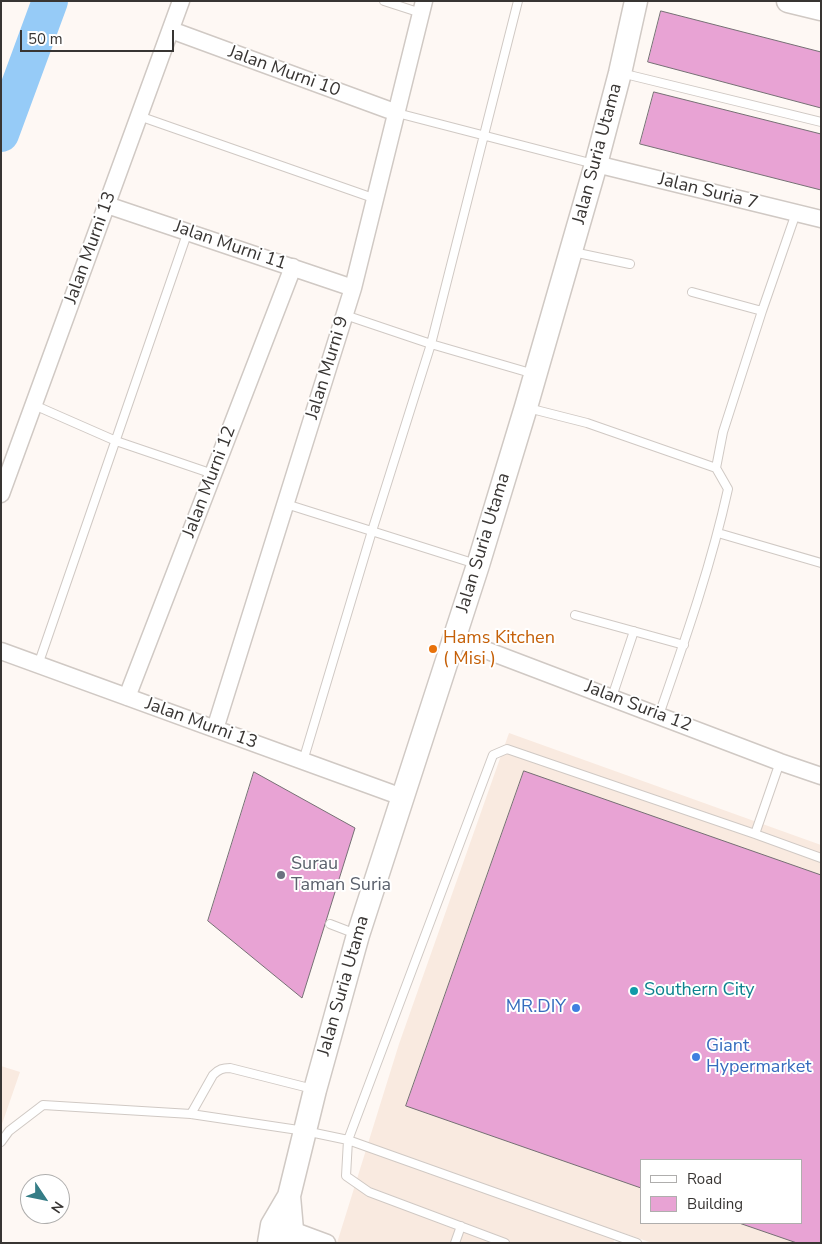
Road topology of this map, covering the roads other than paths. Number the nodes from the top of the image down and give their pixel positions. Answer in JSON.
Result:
{"nodes":[{"id":1,"x":182,"y":1,"type":"edge"},
{"id":2,"x":384,"y":1,"type":"edge"},
{"id":3,"x":518,"y":1,"type":"edge"},
{"id":4,"x":636,"y":1,"type":"edge"},
{"id":5,"x":788,"y":1,"type":"edge"},
{"id":6,"x":423,"y":7,"type":"edge"},
{"id":7,"x":821,"y":9,"type":"edge"},
{"id":8,"x":171,"y":30,"type":"junction"},
{"id":9,"x":620,"y":73,"type":"junction"},
{"id":10,"x":397,"y":113,"type":"junction"},
{"id":11,"x":139,"y":116,"type":"junction"},
{"id":12,"x":821,"y":122,"type":"edge"},
{"id":13,"x":485,"y":136,"type":"junction"},
{"id":14,"x":596,"y":164,"type":"junction"},
{"id":15,"x":376,"y":199,"type":"junction"},
{"id":16,"x":107,"y":205,"type":"junction"},
{"id":17,"x":796,"y":213,"type":"junction"},
{"id":18,"x":821,"y":219,"type":"edge"},
{"id":19,"x":188,"y":231,"type":"junction"},
{"id":20,"x":571,"y":251,"type":"junction"},
{"id":21,"x":630,"y":264,"type":"dead end"},
{"id":22,"x":293,"y":267,"type":"junction"},
{"id":23,"x":353,"y":288,"type":"junction"},
{"id":24,"x":692,"y":292,"type":"dead end"},
{"id":25,"x":762,"y":311,"type":"junction"},
{"id":26,"x":344,"y":316,"type":"junction"},
{"id":27,"x":431,"y":344,"type":"junction"},
{"id":28,"x":536,"y":374,"type":"junction"},
{"id":29,"x":34,"y":405,"type":"junction"},
{"id":30,"x":526,"y":407,"type":"junction"},
{"id":31,"x":116,"y":441,"type":"junction"},
{"id":32,"x":716,"y":468,"type":"junction"},
{"id":33,"x":213,"y":474,"type":"junction"},
{"id":34,"x":1,"y":494,"type":"edge"},
{"id":35,"x":286,"y":504,"type":"junction"},
{"id":36,"x":372,"y":531,"type":"junction"},
{"id":37,"x":718,"y":533,"type":"junction"},
{"id":38,"x":821,"y":563,"type":"edge"},
{"id":39,"x":478,"y":565,"type":"junction"},
{"id":40,"x":575,"y":615,"type":"dead end"},
{"id":41,"x":634,"y":631,"type":"junction"},
{"id":42,"x":454,"y":638,"type":"junction"},
{"id":43,"x":684,"y":644,"type":"junction"},
{"id":44,"x":1,"y":651,"type":"edge"},
{"id":45,"x":38,"y":665,"type":"junction"},
{"id":46,"x":127,"y":697,"type":"junction"},
{"id":47,"x":612,"y":697,"type":"junction"},
{"id":48,"x":659,"y":715,"type":"junction"},
{"id":49,"x":215,"y":729,"type":"junction"},
{"id":50,"x":303,"y":761,"type":"junction"},
{"id":51,"x":780,"y":762,"type":"junction"},
{"id":52,"x":820,"y":773,"type":"edge"},
{"id":53,"x":402,"y":797,"type":"junction"},
{"id":54,"x":755,"y":834,"type":"junction"},
{"id":55,"x":821,"y":858,"type":"edge"},
{"id":56,"x":330,"y":924,"type":"dead end"},
{"id":57,"x":358,"y":935,"type":"junction"},
{"id":58,"x":315,"y":1090,"type":"junction"},
{"id":59,"x":191,"y":1114,"type":"junction"},
{"id":60,"x":305,"y":1131,"type":"junction"},
{"id":61,"x":348,"y":1140,"type":"junction"},
{"id":62,"x":1,"y":1142,"type":"edge"},
{"id":63,"x":461,"y":1226,"type":"junction"},
{"id":64,"x":281,"y":1235,"type":"edge"},
{"id":65,"x":327,"y":1243,"type":"edge"},
{"id":66,"x":455,"y":1243,"type":"edge"},
{"id":67,"x":505,"y":1243,"type":"edge"},
{"id":68,"x":637,"y":1243,"type":"edge"}],
"edges":[{"from":1,"to":8,"type":"street","name":"Jalan Murni 13"},
{"from":2,"to":6,"type":"lane"},
{"from":3,"to":13,"type":"lane"},
{"from":4,"to":9,"type":"main road","name":"Jalan Suria Utama"},
{"from":5,"to":7,"type":"main road"},
{"from":6,"to":10,"type":"street","name":"Jalan Murni 9"},
{"from":8,"to":10,"type":"street","name":"Jalan Murni 10"},
{"from":8,"to":11,"type":"street","name":"Jalan Murni 13"},
{"from":9,"to":12,"type":"lane"},
{"from":9,"to":14,"type":"main road","name":"Jalan Suria Utama"},
{"from":10,"to":13,"type":"lane"},
{"from":10,"to":15,"type":"street","name":"Jalan Murni 9"},
{"from":11,"to":15,"type":"lane"},
{"from":11,"to":16,"type":"street","name":"Jalan Murni 13"},
{"from":13,"to":14,"type":"lane"},
{"from":13,"to":27,"type":"lane"},
{"from":14,"to":17,"type":"street","name":"Jalan Suria 7"},
{"from":14,"to":20,"type":"main road","name":"Jalan Suria Utama"},
{"from":15,"to":23,"type":"street","name":"Jalan Murni 9"},
{"from":16,"to":19,"type":"street","name":"Jalan Murni 11"},
{"from":16,"to":29,"type":"street","name":"Jalan Murni 13"},
{"from":17,"to":18,"type":"street","name":"Jalan Suria 7"},
{"from":17,"to":25,"type":"lane"},
{"from":19,"to":22,"type":"street","name":"Jalan Murni 11"},
{"from":19,"to":31,"type":"lane"},
{"from":20,"to":21,"type":"lane"},
{"from":20,"to":28,"type":"main road","name":"Jalan Suria Utama"},
{"from":22,"to":23,"type":"street","name":"Jalan Murni 11"},
{"from":22,"to":33,"type":"street","name":"Jalan Murni 12"},
{"from":23,"to":26,"type":"street","name":"Jalan Murni 9"},
{"from":24,"to":25,"type":"lane"},
{"from":25,"to":32,"type":"lane"},
{"from":26,"to":27,"type":"lane"},
{"from":26,"to":35,"type":"street","name":"Jalan Murni 9"},
{"from":27,"to":28,"type":"lane"},
{"from":27,"to":36,"type":"lane"},
{"from":28,"to":30,"type":"main road","name":"Jalan Suria Utama"},
{"from":29,"to":31,"type":"lane"},
{"from":29,"to":34,"type":"street","name":"Jalan Murni 13"},
{"from":30,"to":32,"type":"lane"},
{"from":30,"to":39,"type":"main road","name":"Jalan Suria Utama"},
{"from":31,"to":33,"type":"lane"},
{"from":31,"to":45,"type":"lane"},
{"from":32,"to":37,"type":"lane"},
{"from":33,"to":46,"type":"street","name":"Jalan Murni 12"},
{"from":35,"to":36,"type":"lane"},
{"from":35,"to":49,"type":"street","name":"Jalan Murni 9"},
{"from":36,"to":39,"type":"lane"},
{"from":36,"to":50,"type":"lane"},
{"from":37,"to":38,"type":"lane"},
{"from":37,"to":43,"type":"lane"},
{"from":39,"to":42,"type":"main road","name":"Jalan Suria Utama"},
{"from":40,"to":41,"type":"lane"},
{"from":41,"to":43,"type":"lane"},
{"from":41,"to":47,"type":"lane"},
{"from":42,"to":47,"type":"street","name":"Jalan Suria 12"},
{"from":42,"to":53,"type":"main road","name":"Jalan Suria Utama"},
{"from":43,"to":48,"type":"lane"},
{"from":44,"to":45,"type":"street","name":"Jalan Murni 13"},
{"from":45,"to":46,"type":"street","name":"Jalan Murni 13"},
{"from":46,"to":49,"type":"street","name":"Jalan Murni 13"},
{"from":47,"to":48,"type":"street","name":"Jalan Suria 12"},
{"from":48,"to":51,"type":"street","name":"Jalan Suria 12"},
{"from":49,"to":50,"type":"street","name":"Jalan Murni 13"},
{"from":50,"to":53,"type":"street","name":"Jalan Murni 13"},
{"from":51,"to":52,"type":"street","name":"Jalan Suria 12"},
{"from":51,"to":54,"type":"lane"},
{"from":53,"to":57,"type":"main road","name":"Jalan Suria Utama"},
{"from":54,"to":55,"type":"lane"},
{"from":54,"to":61,"type":"lane"},
{"from":56,"to":57,"type":"lane"},
{"from":57,"to":58,"type":"main road","name":"Jalan Suria Utama"},
{"from":58,"to":59,"type":"lane"},
{"from":58,"to":60,"type":"main road","name":"Jalan Suria Utama"},
{"from":59,"to":60,"type":"lane"},
{"from":59,"to":62,"type":"lane"},
{"from":60,"to":61,"type":"lane"},
{"from":60,"to":64,"type":"main road","name":"Jalan Suria Utama"},
{"from":61,"to":63,"type":"lane"},
{"from":61,"to":68,"type":"lane"},
{"from":63,"to":66,"type":"lane"},
{"from":63,"to":67,"type":"lane"},
{"from":64,"to":65,"type":"street"}]}
